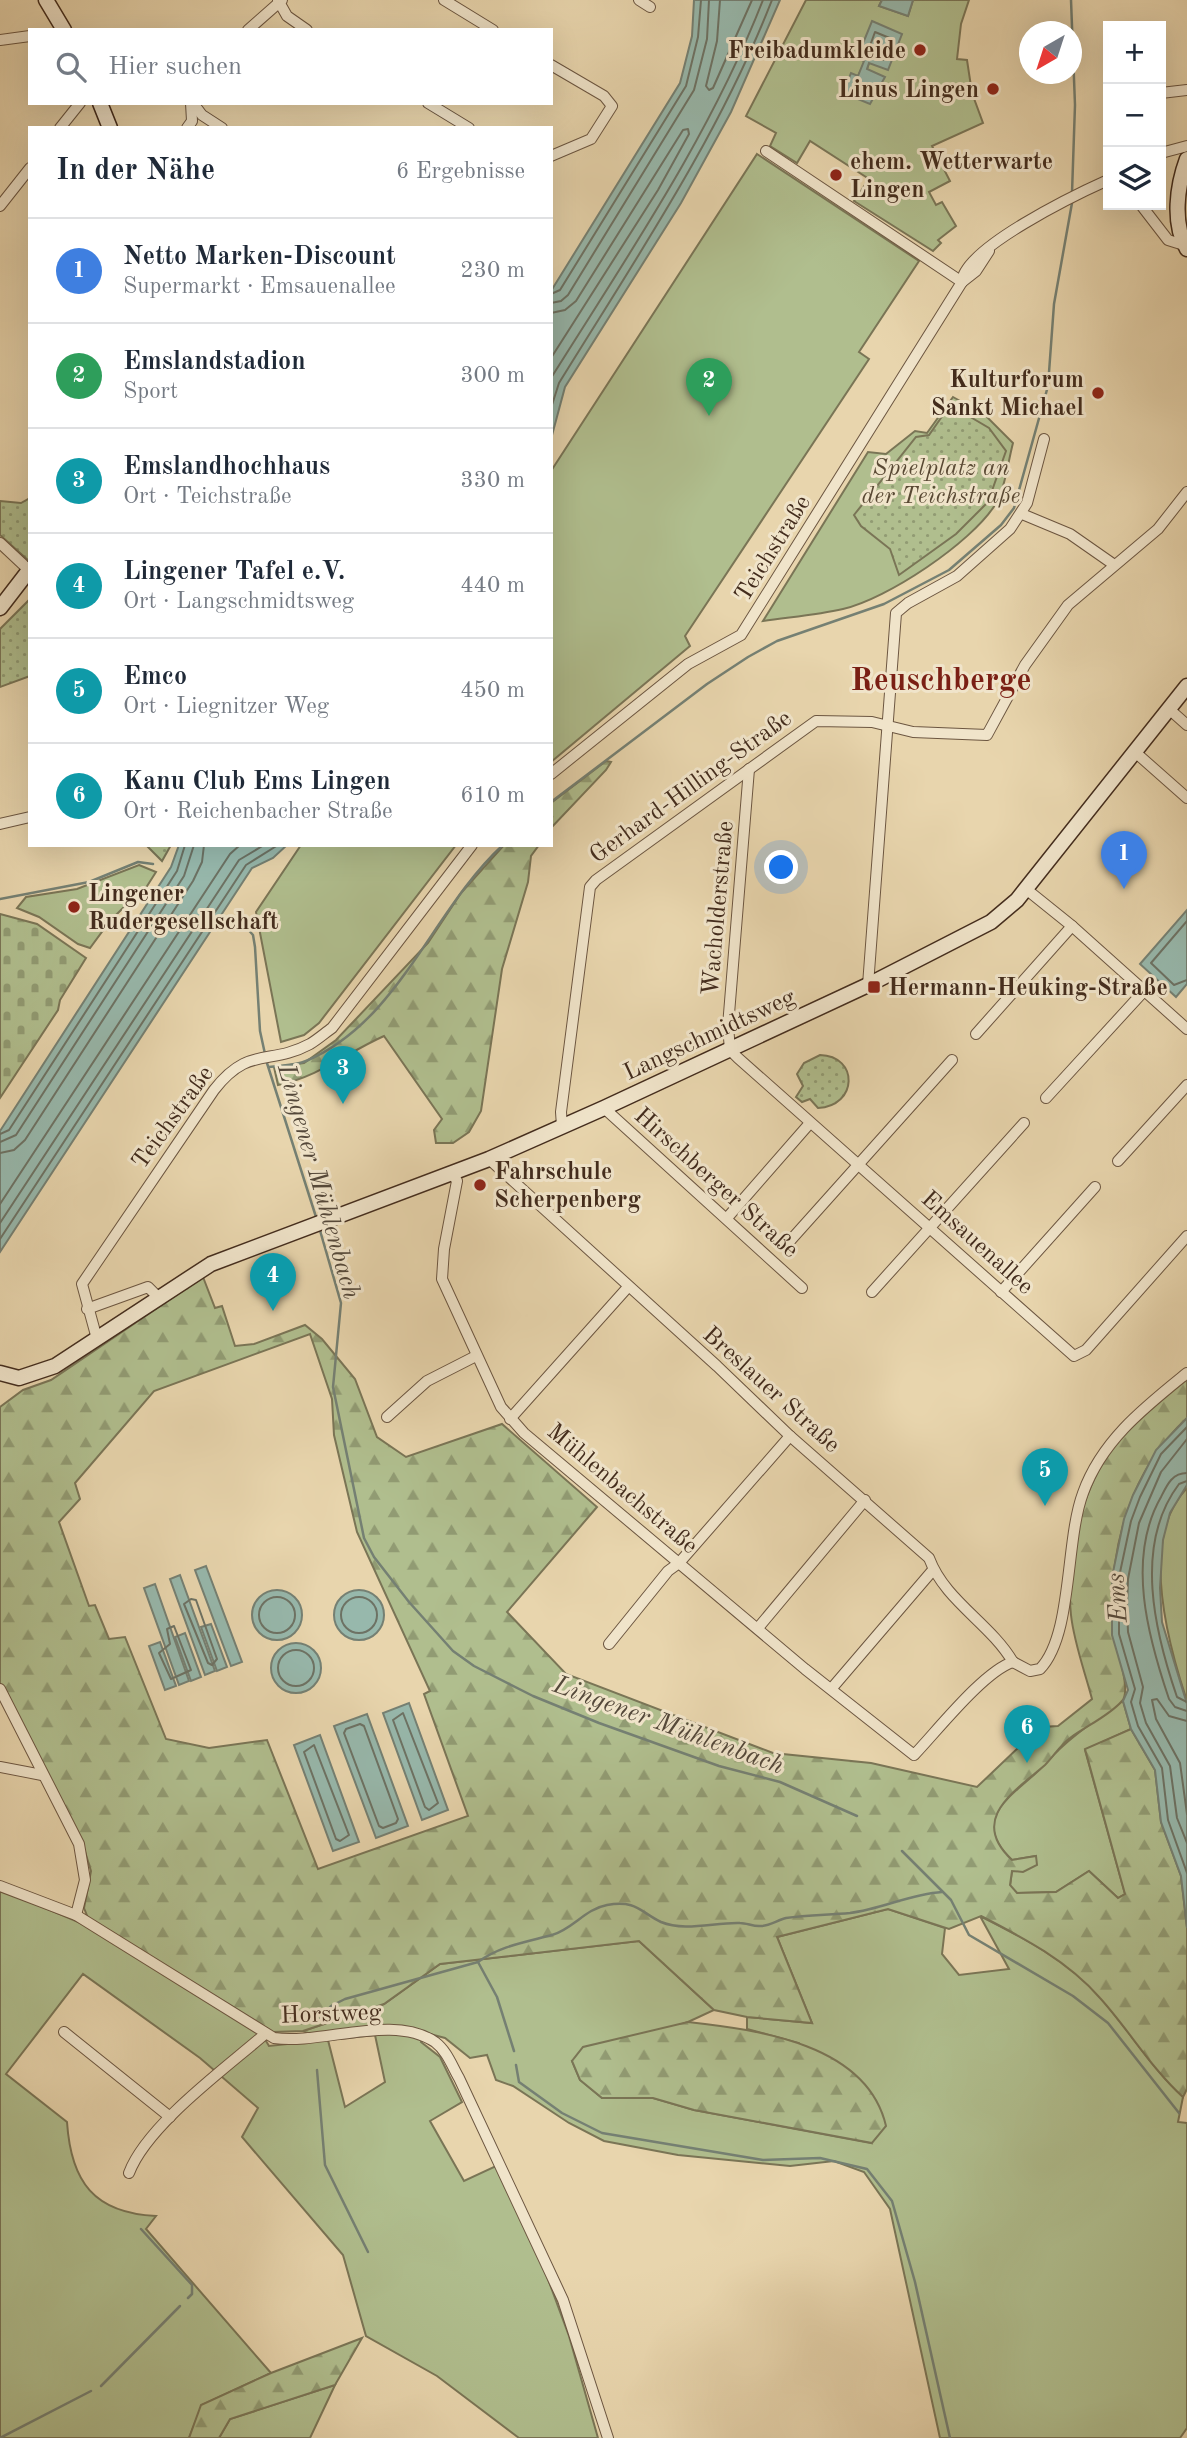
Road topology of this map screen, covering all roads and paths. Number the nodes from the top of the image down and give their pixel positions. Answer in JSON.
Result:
{"nodes":[{"id":1,"x":46,"y":0,"type":"edge"},
{"id":2,"x":444,"y":0,"type":"edge"},
{"id":3,"x":639,"y":0,"type":"edge"},
{"id":4,"x":280,"y":1,"type":"edge"},
{"id":5,"x":650,"y":7,"type":"dead end"},
{"id":6,"x":63,"y":28,"type":"edge"},
{"id":7,"x":250,"y":28,"type":"edge"},
{"id":8,"x":304,"y":28,"type":"edge"},
{"id":9,"x":490,"y":28,"type":"edge"},
{"id":10,"x":28,"y":36,"type":"edge"},
{"id":11,"x":0,"y":40,"type":"edge"},
{"id":12,"x":553,"y":66,"type":"edge"},
{"id":13,"x":1187,"y":90,"type":"edge"},
{"id":14,"x":1166,"y":92,"type":"edge"},
{"id":15,"x":78,"y":105,"type":"edge"},
{"id":16,"x":101,"y":105,"type":"edge"},
{"id":17,"x":192,"y":105,"type":"edge"},
{"id":18,"x":194,"y":105,"type":"edge"},
{"id":19,"x":431,"y":105,"type":"edge"},
{"id":20,"x":62,"y":126,"type":"edge"},
{"id":21,"x":109,"y":126,"type":"edge"},
{"id":22,"x":188,"y":126,"type":"edge"},
{"id":23,"x":219,"y":126,"type":"edge"},
{"id":24,"x":466,"y":126,"type":"edge"},
{"id":25,"x":1187,"y":146,"type":"edge"},
{"id":26,"x":765,"y":150,"type":"dead end"},
{"id":27,"x":1166,"y":151,"type":"edge"},
{"id":28,"x":553,"y":155,"type":"edge"},
{"id":29,"x":1187,"y":159,"type":"edge"},
{"id":30,"x":28,"y":171,"type":"edge"},
{"id":31,"x":1103,"y":182,"type":"edge"},
{"id":32,"x":0,"y":206,"type":"edge"},
{"id":33,"x":1145,"y":210,"type":"edge"},
{"id":34,"x":1186,"y":247,"type":"edge"},
{"id":35,"x":962,"y":282,"type":"junction"},
{"id":36,"x":1044,"y":439,"type":"dead end"},
{"id":37,"x":1187,"y":492,"type":"edge"},
{"id":38,"x":1022,"y":514,"type":"junction"},
{"id":39,"x":0,"y":543,"type":"edge"},
{"id":40,"x":1113,"y":564,"type":"junction"},
{"id":41,"x":28,"y":569,"type":"edge"},
{"id":42,"x":28,"y":571,"type":"edge"},
{"id":43,"x":0,"y":608,"type":"edge"},
{"id":44,"x":1187,"y":686,"type":"edge"},
{"id":45,"x":1168,"y":709,"type":"junction"},
{"id":46,"x":1187,"y":725,"type":"edge"},
{"id":47,"x":888,"y":728,"type":"junction"},
{"id":48,"x":1135,"y":752,"type":"junction"},
{"id":49,"x":749,"y":769,"type":"junction"},
{"id":50,"x":553,"y":772,"type":"edge"},
{"id":51,"x":1187,"y":798,"type":"edge"},
{"id":52,"x":28,"y":817,"type":"edge"},
{"id":53,"x":0,"y":824,"type":"edge"},
{"id":54,"x":470,"y":847,"type":"edge"},
{"id":55,"x":1026,"y":889,"type":"junction"},
{"id":56,"x":1072,"y":926,"type":"junction"},
{"id":57,"x":868,"y":985,"type":"junction"},
{"id":58,"x":1144,"y":991,"type":"junction"},
{"id":59,"x":1187,"y":1029,"type":"edge"},
{"id":60,"x":975,"y":1034,"type":"dead end"},
{"id":61,"x":730,"y":1050,"type":"junction"},
{"id":62,"x":952,"y":1060,"type":"dead end"},
{"id":63,"x":1187,"y":1085,"type":"edge"},
{"id":64,"x":1046,"y":1098,"type":"dead end"},
{"id":65,"x":604,"y":1108,"type":"junction"},
{"id":66,"x":810,"y":1123,"type":"junction"},
{"id":67,"x":1024,"y":1123,"type":"dead end"},
{"id":68,"x":562,"y":1126,"type":"junction"},
{"id":69,"x":489,"y":1159,"type":"junction"},
{"id":70,"x":1118,"y":1161,"type":"dead end"},
{"id":71,"x":858,"y":1165,"type":"junction"},
{"id":72,"x":452,"y":1173,"type":"junction"},
{"id":73,"x":1096,"y":1187,"type":"dead end"},
{"id":74,"x":727,"y":1219,"type":"junction"},
{"id":75,"x":931,"y":1227,"type":"junction"},
{"id":76,"x":1187,"y":1236,"type":"edge"},
{"id":77,"x":789,"y":1242,"type":"dead end"},
{"id":78,"x":628,"y":1287,"type":"junction"},
{"id":79,"x":802,"y":1288,"type":"dead end"},
{"id":80,"x":872,"y":1292,"type":"dead end"},
{"id":81,"x":1001,"y":1292,"type":"junction"},
{"id":82,"x":160,"y":1299,"type":"junction"},
{"id":83,"x":87,"y":1310,"type":"junction"},
{"id":84,"x":97,"y":1339,"type":"junction"},
{"id":85,"x":476,"y":1356,"type":"junction"},
{"id":86,"x":1187,"y":1373,"type":"edge"},
{"id":87,"x":1,"y":1378,"type":"edge"},
{"id":88,"x":387,"y":1417,"type":"dead end"},
{"id":89,"x":510,"y":1419,"type":"junction"},
{"id":90,"x":790,"y":1436,"type":"junction"},
{"id":91,"x":865,"y":1500,"type":"junction"},
{"id":92,"x":679,"y":1563,"type":"junction"},
{"id":93,"x":933,"y":1570,"type":"junction"},
{"id":94,"x":758,"y":1628,"type":"junction"},
{"id":95,"x":609,"y":1644,"type":"dead end"},
{"id":96,"x":1013,"y":1662,"type":"junction"},
{"id":97,"x":832,"y":1688,"type":"junction"},
{"id":98,"x":0,"y":1689,"type":"edge"},
{"id":99,"x":0,"y":1767,"type":"edge"},
{"id":100,"x":42,"y":1775,"type":"junction"},
{"id":101,"x":0,"y":1886,"type":"edge"},
{"id":102,"x":75,"y":1915,"type":"junction"},
{"id":103,"x":64,"y":2032,"type":"dead end"},
{"id":104,"x":265,"y":2034,"type":"junction"},
{"id":105,"x":170,"y":2117,"type":"junction"},
{"id":106,"x":129,"y":2173,"type":"dead end"},
{"id":107,"x":608,"y":2438,"type":"edge"}],
"edges":[{"from":1,"to":6,"type":"street"},
{"from":2,"to":9,"type":"street"},
{"from":3,"to":5,"type":"street"},
{"from":4,"to":7,"type":"street"},
{"from":4,"to":8,"type":"street"},
{"from":10,"to":11,"type":"street"},
{"from":12,"to":28,"type":"street"},
{"from":13,"to":14,"type":"street"},
{"from":15,"to":20,"type":"street"},
{"from":16,"to":21,"type":"street"},
{"from":17,"to":22,"type":"street"},
{"from":18,"to":23,"type":"street"},
{"from":19,"to":24,"type":"street"},
{"from":25,"to":27,"type":"street"},
{"from":26,"to":35,"type":"street"},
{"from":29,"to":34,"type":"street"},
{"from":30,"to":32,"type":"street"},
{"from":31,"to":35,"type":"street","name":"Teichstraße"},
{"from":33,"to":34,"type":"street"},
{"from":35,"to":50,"type":"street","name":"Teichstraße"},
{"from":36,"to":38,"type":"street"},
{"from":37,"to":40,"type":"street"},
{"from":38,"to":40,"type":"street"},
{"from":38,"to":47,"type":"street"},
{"from":39,"to":41,"type":"street"},
{"from":40,"to":47,"type":"street","name":"Gerhard-Hilling-Straße"},
{"from":42,"to":43,"type":"street"},
{"from":44,"to":45,"type":"street","name":"Langschmidtsweg"},
{"from":45,"to":46,"type":"street"},
{"from":45,"to":48,"type":"street","name":"Langschmidtsweg"},
{"from":47,"to":49,"type":"street","name":"Gerhard-Hilling-Straße"},
{"from":47,"to":57,"type":"street"},
{"from":48,"to":51,"type":"street"},
{"from":48,"to":55,"type":"street","name":"Langschmidtsweg"},
{"from":49,"to":61,"type":"street","name":"Wacholderstraße"},
{"from":49,"to":68,"type":"street","name":"Gerhard-Hilling-Straße"},
{"from":52,"to":53,"type":"street"},
{"from":54,"to":83,"type":"street","name":"Teichstraße"},
{"from":55,"to":56,"type":"street"},
{"from":55,"to":57,"type":"street","name":"Langschmidtsweg"},
{"from":56,"to":58,"type":"street"},
{"from":56,"to":60,"type":"street"},
{"from":57,"to":61,"type":"street","name":"Langschmidtsweg"},
{"from":58,"to":59,"type":"street"},
{"from":58,"to":64,"type":"street"},
{"from":61,"to":65,"type":"street","name":"Langschmidtsweg"},
{"from":61,"to":66,"type":"street","name":"Emsauenallee"},
{"from":62,"to":71,"type":"street"},
{"from":63,"to":70,"type":"street"},
{"from":65,"to":68,"type":"street","name":"Langschmidtsweg"},
{"from":65,"to":74,"type":"street","name":"Hirschberger Straße"},
{"from":66,"to":71,"type":"street","name":"Emsauenallee"},
{"from":66,"to":74,"type":"street"},
{"from":67,"to":75,"type":"street"},
{"from":68,"to":69,"type":"street","name":"Langschmidtsweg"},
{"from":69,"to":72,"type":"street","name":"Langschmidtsweg"},
{"from":69,"to":78,"type":"street","name":"Breslauer Straße"},
{"from":71,"to":75,"type":"street","name":"Emsauenallee"},
{"from":71,"to":77,"type":"street"},
{"from":72,"to":82,"type":"street","name":"Langschmidtsweg"},
{"from":72,"to":85,"type":"street","name":"Mühlenbachstraße"},
{"from":73,"to":81,"type":"street"},
{"from":74,"to":79,"type":"street","name":"Hirschberger Straße"},
{"from":75,"to":80,"type":"street"},
{"from":75,"to":81,"type":"street","name":"Emsauenallee"},
{"from":76,"to":81,"type":"street","name":"Emsauenallee"},
{"from":78,"to":89,"type":"street"},
{"from":78,"to":90,"type":"street","name":"Breslauer Straße"},
{"from":82,"to":83,"type":"street"},
{"from":82,"to":84,"type":"street","name":"Langschmidtsweg"},
{"from":83,"to":84,"type":"street","name":"Teichstraße"},
{"from":84,"to":87,"type":"street","name":"Langschmidtsweg"},
{"from":85,"to":88,"type":"street"},
{"from":85,"to":89,"type":"street","name":"Mühlenbachstraße"},
{"from":86,"to":96,"type":"street"},
{"from":89,"to":92,"type":"street","name":"Mühlenbachstraße"},
{"from":90,"to":91,"type":"street","name":"Breslauer Straße"},
{"from":90,"to":92,"type":"street"},
{"from":91,"to":93,"type":"street","name":"Breslauer Straße"},
{"from":91,"to":94,"type":"street"},
{"from":92,"to":94,"type":"street","name":"Mühlenbachstraße"},
{"from":92,"to":95,"type":"street"},
{"from":93,"to":96,"type":"street","name":"Breslauer Straße"},
{"from":93,"to":97,"type":"street"},
{"from":94,"to":97,"type":"street","name":"Mühlenbachstraße"},
{"from":96,"to":97,"type":"street","name":"Mühlenbachstraße"},
{"from":98,"to":100,"type":"street"},
{"from":99,"to":100,"type":"street"},
{"from":100,"to":102,"type":"street"},
{"from":101,"to":102,"type":"street","name":"Horstweg"},
{"from":102,"to":104,"type":"street","name":"Horstweg"},
{"from":103,"to":105,"type":"street"},
{"from":104,"to":105,"type":"street"},
{"from":104,"to":107,"type":"street","name":"Horstweg"},
{"from":105,"to":106,"type":"street"}]}
